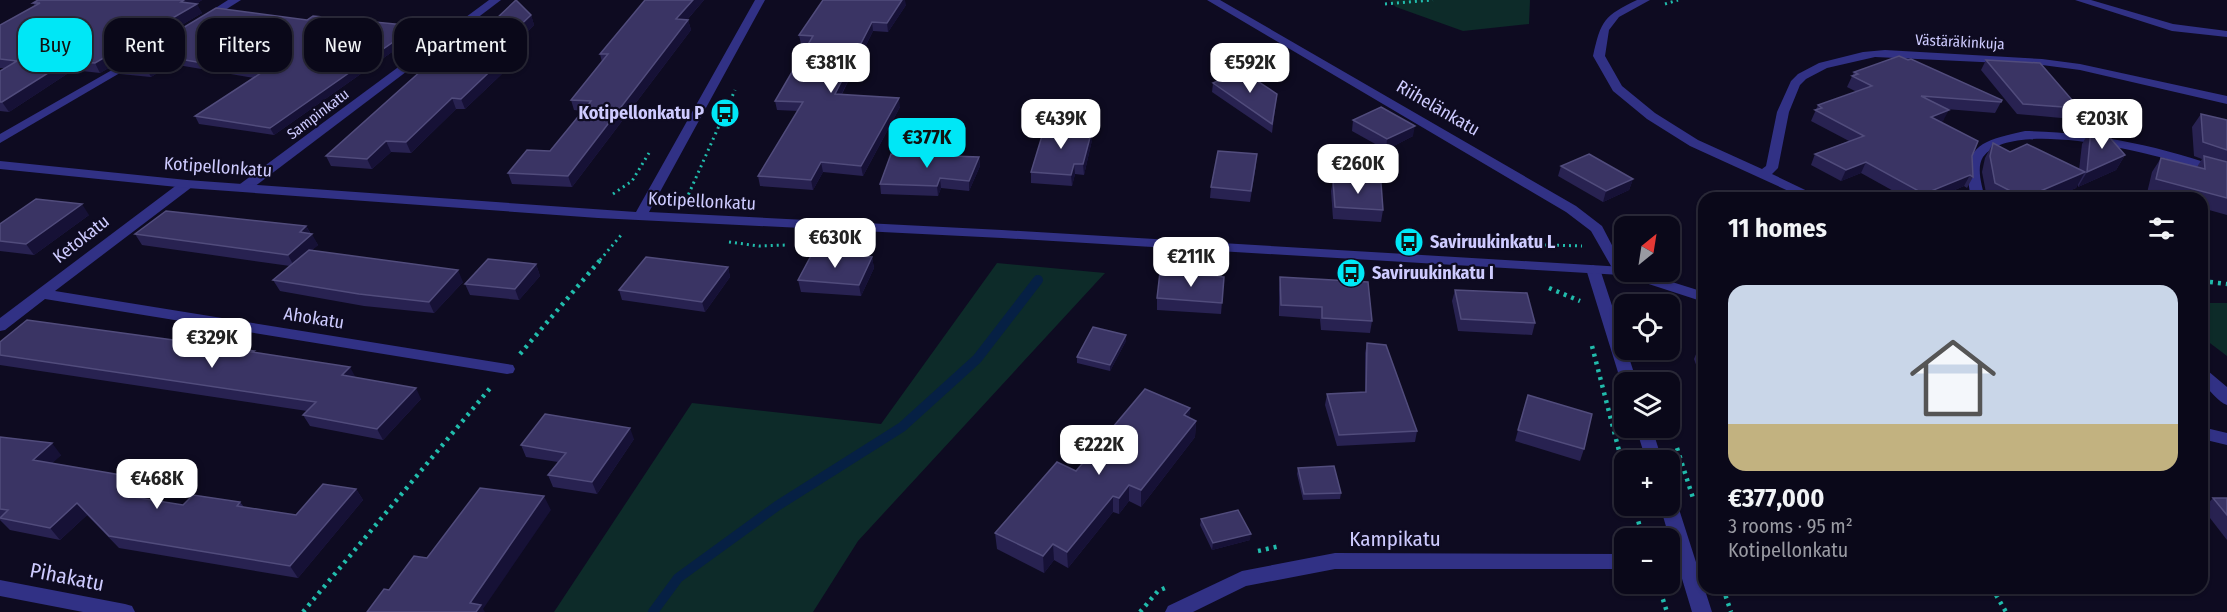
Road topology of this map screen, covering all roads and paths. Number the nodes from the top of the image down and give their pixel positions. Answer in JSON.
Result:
{"nodes":[{"id":1,"x":236,"y":0,"type":"edge"},
{"id":2,"x":496,"y":0,"type":"edge"},
{"id":3,"x":760,"y":0,"type":"edge"},
{"id":4,"x":1212,"y":0,"type":"edge"},
{"id":5,"x":1433,"y":0,"type":"edge"},
{"id":6,"x":1645,"y":0,"type":"edge"},
{"id":7,"x":1678,"y":0,"type":"edge"},
{"id":8,"x":2080,"y":0,"type":"edge"},
{"id":9,"x":1385,"y":4,"type":"dead end"},
{"id":10,"x":1664,"y":4,"type":"dead end"},
{"id":11,"x":195,"y":24,"type":"edge"},
{"id":12,"x":2227,"y":34,"type":"edge"},
{"id":13,"x":114,"y":72,"type":"edge"},
{"id":14,"x":739,"y":82,"type":"dead end"},
{"id":15,"x":2227,"y":100,"type":"edge"},
{"id":16,"x":0,"y":139,"type":"edge"},
{"id":17,"x":650,"y":152,"type":"dead end"},
{"id":18,"x":0,"y":165,"type":"edge"},
{"id":19,"x":2227,"y":174,"type":"edge"},
{"id":20,"x":1761,"y":175,"type":"junction"},
{"id":21,"x":187,"y":184,"type":"junction"},
{"id":22,"x":245,"y":187,"type":"junction"},
{"id":23,"x":1801,"y":192,"type":"edge"},
{"id":24,"x":1976,"y":192,"type":"edge"},
{"id":25,"x":598,"y":214,"type":"junction"},
{"id":26,"x":640,"y":216,"type":"junction"},
{"id":27,"x":685,"y":217,"type":"junction"},
{"id":28,"x":628,"y":227,"type":"dead end"},
{"id":29,"x":727,"y":242,"type":"dead end"},
{"id":30,"x":794,"y":244,"type":"dead end"},
{"id":31,"x":1614,"y":256,"type":"edge"},
{"id":32,"x":1593,"y":269,"type":"junction"},
{"id":33,"x":1614,"y":270,"type":"edge"},
{"id":34,"x":1657,"y":282,"type":"edge"},
{"id":35,"x":2208,"y":282,"type":"edge"},
{"id":36,"x":2227,"y":284,"type":"edge"},
{"id":37,"x":1541,"y":285,"type":"dead end"},
{"id":38,"x":43,"y":294,"type":"junction"},
{"id":39,"x":1698,"y":295,"type":"edge"},
{"id":40,"x":1579,"y":300,"type":"junction"},
{"id":41,"x":1603,"y":300,"type":"junction"},
{"id":42,"x":1614,"y":300,"type":"edge"},
{"id":43,"x":1582,"y":311,"type":"dead end"},
{"id":44,"x":0,"y":326,"type":"edge"},
{"id":45,"x":1591,"y":345,"type":"dead end"},
{"id":46,"x":507,"y":369,"type":"junction"},
{"id":47,"x":1626,"y":372,"type":"edge"},
{"id":48,"x":2208,"y":379,"type":"edge"},
{"id":49,"x":2227,"y":399,"type":"edge"},
{"id":50,"x":2208,"y":434,"type":"edge"},
{"id":51,"x":1673,"y":438,"type":"edge"},
{"id":52,"x":2227,"y":439,"type":"edge"},
{"id":53,"x":1619,"y":450,"type":"edge"},
{"id":54,"x":1694,"y":499,"type":"dead end"},
{"id":55,"x":1614,"y":562,"type":"edge"},
{"id":56,"x":1680,"y":568,"type":"edge"},
{"id":57,"x":0,"y":588,"type":"edge"},
{"id":58,"x":1661,"y":594,"type":"edge"},
{"id":59,"x":1725,"y":594,"type":"edge"},
{"id":60,"x":1996,"y":594,"type":"edge"},
{"id":61,"x":125,"y":612,"type":"edge"},
{"id":62,"x":303,"y":612,"type":"edge"},
{"id":63,"x":1175,"y":612,"type":"edge"},
{"id":64,"x":1667,"y":612,"type":"edge"},
{"id":65,"x":1702,"y":612,"type":"edge"},
{"id":66,"x":1731,"y":612,"type":"edge"},
{"id":67,"x":2006,"y":612,"type":"edge"}],
"edges":[{"from":1,"to":11,"type":"street"},
{"from":2,"to":22,"type":"street","name":"Sampinkatu"},
{"from":3,"to":26,"type":"street"},
{"from":4,"to":31,"type":"street","name":"Riihelänkatu"},
{"from":5,"to":9,"type":"path"},
{"from":6,"to":20,"type":"street"},
{"from":7,"to":10,"type":"path"},
{"from":8,"to":12,"type":"street"},
{"from":13,"to":16,"type":"street"},
{"from":14,"to":27,"type":"path"},
{"from":15,"to":20,"type":"street","name":"Västäräkinkuja"},
{"from":17,"to":25,"type":"path"},
{"from":18,"to":21,"type":"street","name":"Kotipellonkatu"},
{"from":19,"to":24,"type":"street"},
{"from":20,"to":23,"type":"street"},
{"from":21,"to":22,"type":"street","name":"Kotipellonkatu"},
{"from":21,"to":38,"type":"street","name":"Ketokatu"},
{"from":22,"to":25,"type":"street","name":"Kotipellonkatu"},
{"from":25,"to":26,"type":"street","name":"Kotipellonkatu"},
{"from":26,"to":27,"type":"street","name":"Kotipellonkatu"},
{"from":27,"to":32,"type":"street","name":"Kotipellonkatu"},
{"from":28,"to":46,"type":"path"},
{"from":29,"to":30,"type":"path"},
{"from":32,"to":33,"type":"street","name":"Kotipellonkatu"},
{"from":32,"to":41,"type":"street"},
{"from":34,"to":39,"type":"street"},
{"from":35,"to":36,"type":"path"},
{"from":37,"to":40,"type":"path"},
{"from":38,"to":44,"type":"street","name":"Ketokatu"},
{"from":38,"to":46,"type":"street","name":"Ahokatu"},
{"from":40,"to":41,"type":"path"},
{"from":40,"to":43,"type":"path"},
{"from":41,"to":42,"type":"path"},
{"from":41,"to":47,"type":"street"},
{"from":45,"to":53,"type":"path"},
{"from":46,"to":62,"type":"path"},
{"from":48,"to":49,"type":"street"},
{"from":50,"to":52,"type":"street"},
{"from":51,"to":54,"type":"path"},
{"from":55,"to":63,"type":"street","name":"Kampikatu"},
{"from":56,"to":65,"type":"street"},
{"from":57,"to":61,"type":"street","name":"Pihakatu"},
{"from":58,"to":64,"type":"path"},
{"from":59,"to":66,"type":"path"},
{"from":60,"to":67,"type":"path"}]}
